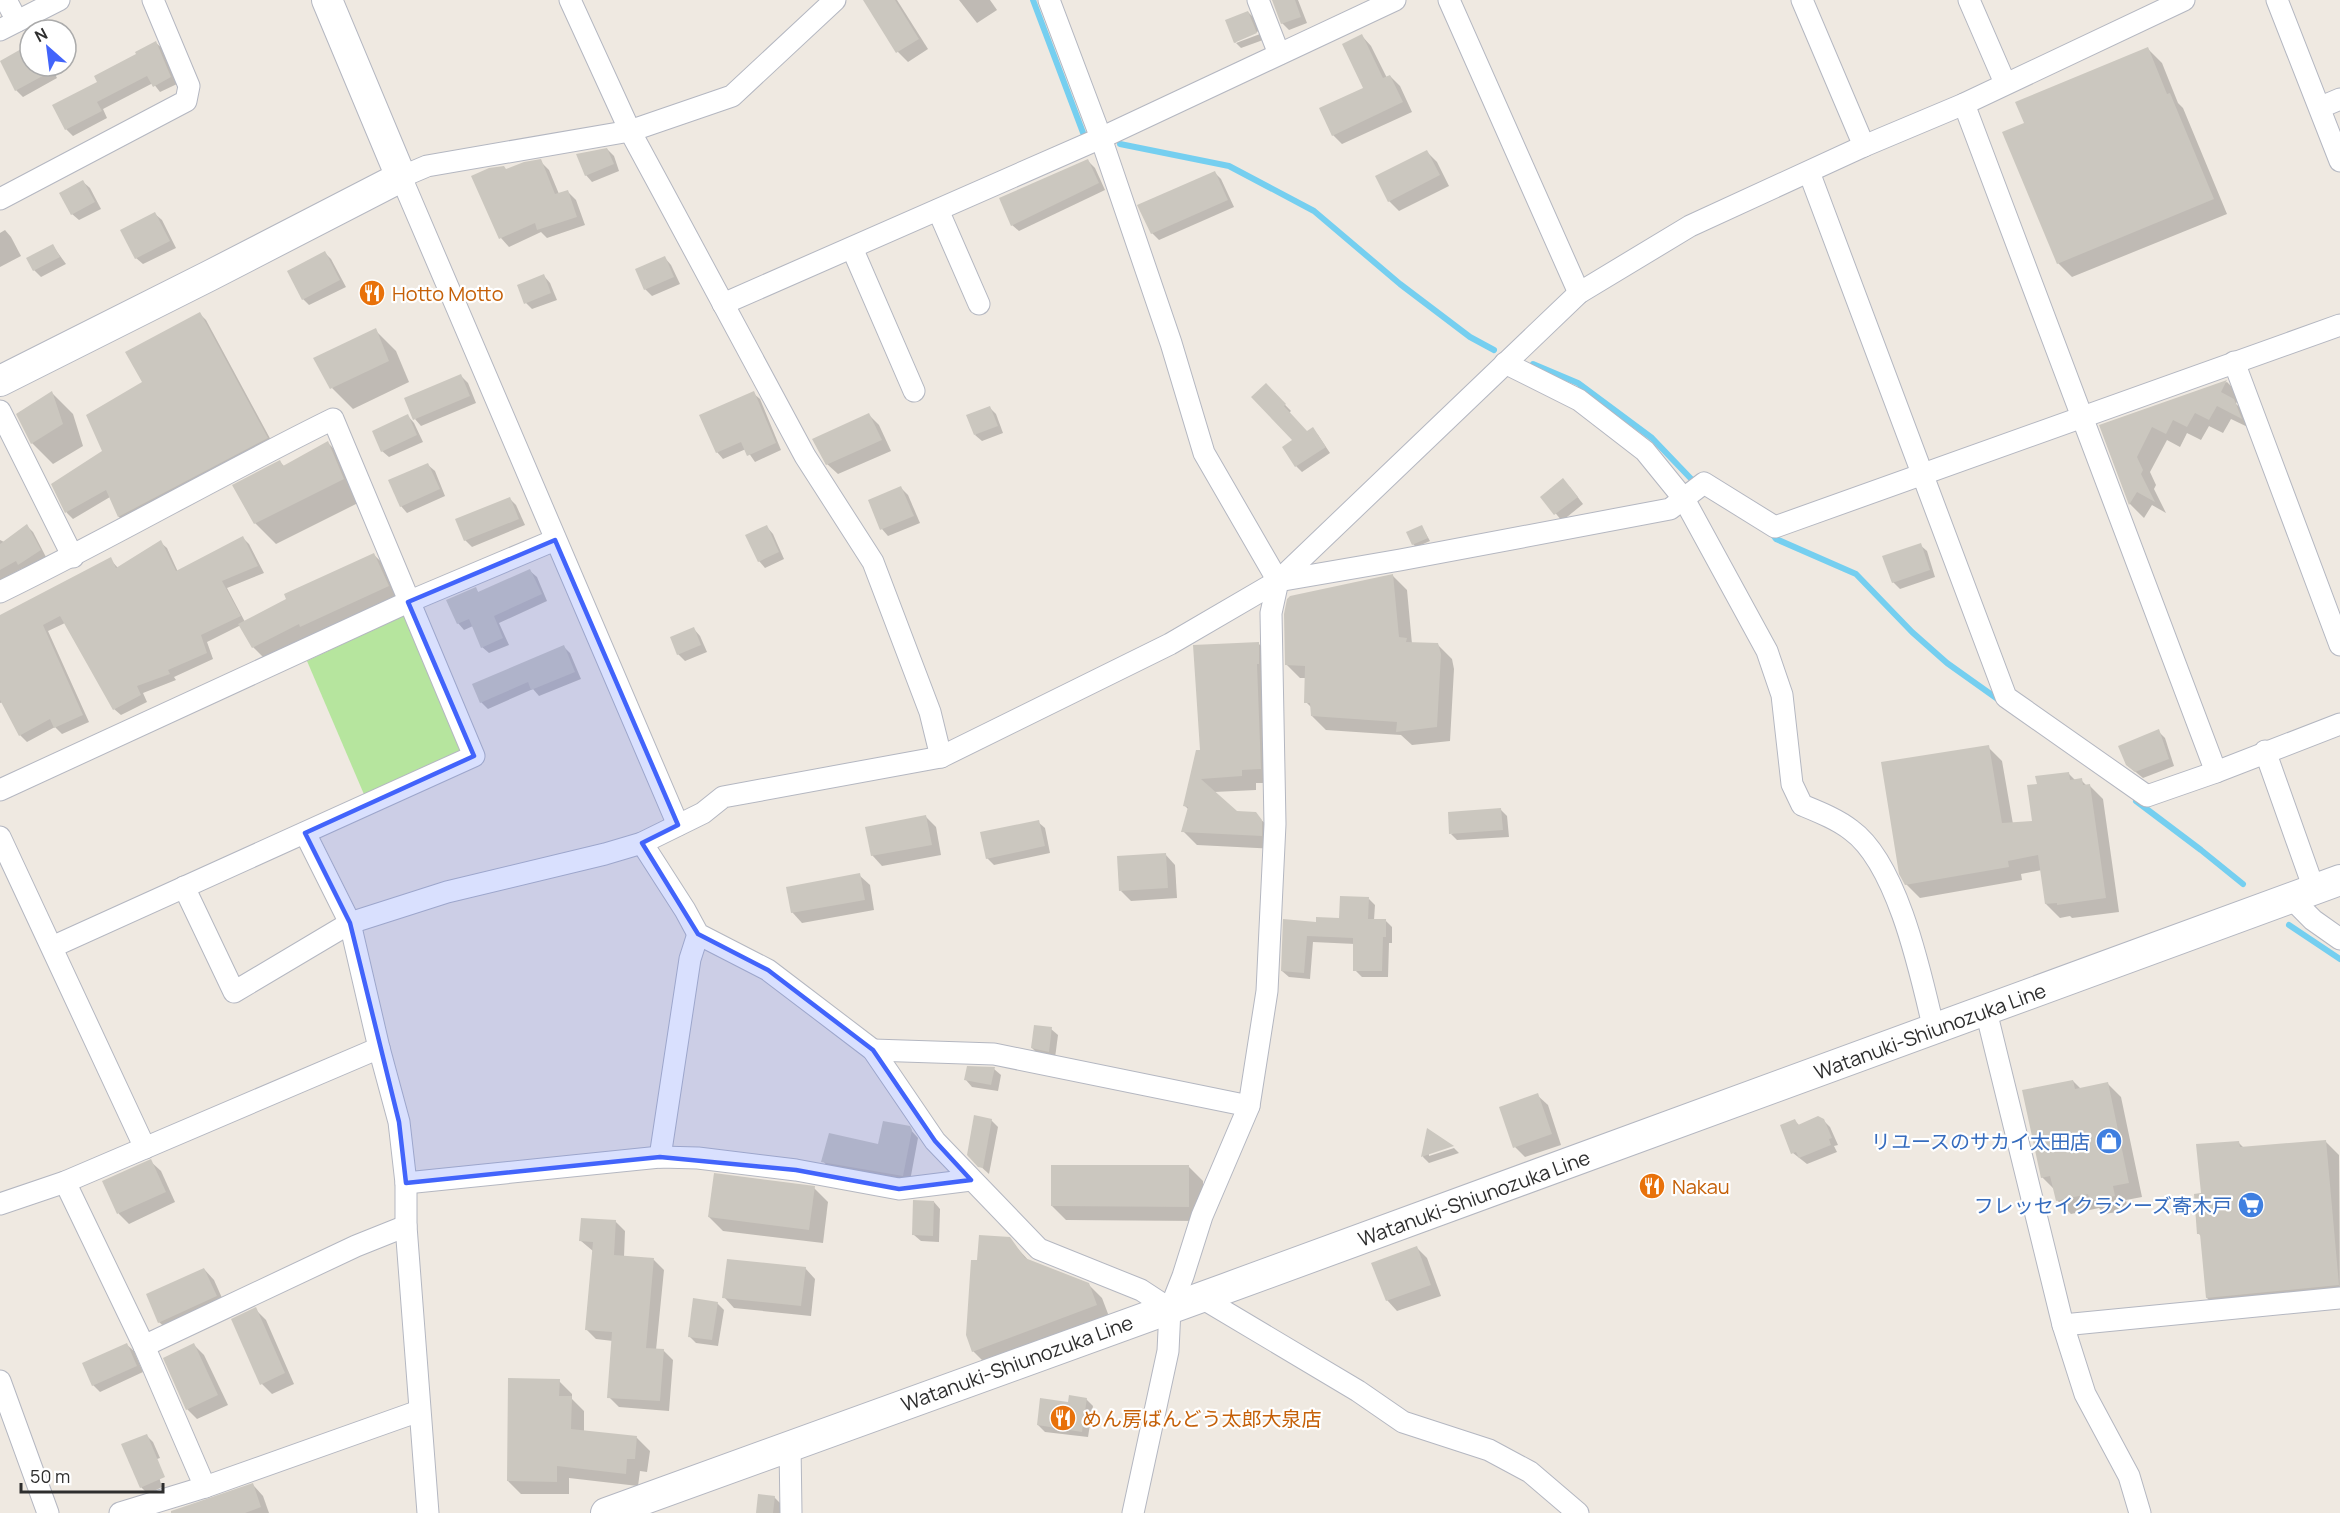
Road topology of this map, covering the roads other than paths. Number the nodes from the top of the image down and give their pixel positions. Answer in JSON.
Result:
{"nodes":[{"id":1,"x":6,"y":0,"type":"edge"},
{"id":2,"x":59,"y":0,"type":"edge"},
{"id":3,"x":153,"y":0,"type":"edge"},
{"id":4,"x":327,"y":0,"type":"edge"},
{"id":5,"x":570,"y":0,"type":"edge"},
{"id":6,"x":835,"y":0,"type":"edge"},
{"id":7,"x":1049,"y":0,"type":"edge"},
{"id":8,"x":1258,"y":0,"type":"edge"},
{"id":9,"x":1395,"y":0,"type":"edge"},
{"id":10,"x":1449,"y":0,"type":"edge"},
{"id":11,"x":1802,"y":0,"type":"edge"},
{"id":12,"x":1969,"y":0,"type":"edge"},
{"id":13,"x":2184,"y":0,"type":"edge"},
{"id":14,"x":2277,"y":0,"type":"edge"},
{"id":15,"x":9,"y":26,"type":"edge"},
{"id":16,"x":1279,"y":54,"type":"junction"},
{"id":17,"x":2005,"y":83,"type":"junction"},
{"id":18,"x":2340,"y":99,"type":"edge"},
{"id":19,"x":1964,"y":104,"type":"junction"},
{"id":20,"x":2320,"y":107,"type":"junction"},
{"id":21,"x":630,"y":131,"type":"junction"},
{"id":22,"x":1101,"y":138,"type":"junction"},
{"id":23,"x":1864,"y":146,"type":"junction"},
{"id":24,"x":2340,"y":161,"type":"edge"},
{"id":25,"x":1809,"y":172,"type":"junction"},
{"id":26,"x":401,"y":177,"type":"junction"},
{"id":27,"x":0,"y":199,"type":"edge"},
{"id":28,"x":938,"y":210,"type":"junction"},
{"id":29,"x":852,"y":248,"type":"junction"},
{"id":30,"x":1579,"y":293,"type":"junction"},
{"id":31,"x":723,"y":304,"type":"junction"},
{"id":32,"x":979,"y":304,"type":"dead end"},
{"id":33,"x":2340,"y":326,"type":"edge"},
{"id":34,"x":2234,"y":362,"type":"junction"},
{"id":35,"x":1505,"y":363,"type":"junction"},
{"id":36,"x":0,"y":381,"type":"edge"},
{"id":37,"x":914,"y":391,"type":"dead end"},
{"id":38,"x":0,"y":411,"type":"edge"},
{"id":39,"x":2082,"y":416,"type":"junction"},
{"id":40,"x":1923,"y":473,"type":"junction"},
{"id":41,"x":1684,"y":499,"type":"junction"},
{"id":42,"x":555,"y":540,"type":"junction"},
{"id":43,"x":73,"y":557,"type":"junction"},
{"id":44,"x":1278,"y":581,"type":"junction"},
{"id":45,"x":0,"y":592,"type":"edge"},
{"id":46,"x":408,"y":602,"type":"junction"},
{"id":47,"x":2340,"y":645,"type":"edge"},
{"id":48,"x":2340,"y":724,"type":"edge"},
{"id":49,"x":2265,"y":752,"type":"junction"},
{"id":50,"x":941,"y":757,"type":"junction"},
{"id":51,"x":2216,"y":772,"type":"junction"},
{"id":52,"x":0,"y":790,"type":"edge"},
{"id":53,"x":678,"y":825,"type":"junction"},
{"id":54,"x":305,"y":833,"type":"junction"},
{"id":55,"x":0,"y":837,"type":"edge"},
{"id":56,"x":642,"y":843,"type":"junction"},
{"id":57,"x":8,"y":876,"type":"edge"},
{"id":58,"x":184,"y":887,"type":"junction"},
{"id":59,"x":2314,"y":889,"type":"edge"},
{"id":60,"x":350,"y":923,"type":"junction"},
{"id":61,"x":698,"y":934,"type":"junction"},
{"id":62,"x":2340,"y":939,"type":"edge"},
{"id":63,"x":52,"y":947,"type":"junction"},
{"id":64,"x":1986,"y":1011,"type":"junction"},
{"id":65,"x":1934,"y":1030,"type":"junction"},
{"id":66,"x":379,"y":1048,"type":"junction"},
{"id":67,"x":873,"y":1050,"type":"junction"},
{"id":68,"x":1249,"y":1106,"type":"junction"},
{"id":69,"x":145,"y":1148,"type":"junction"},
{"id":70,"x":660,"y":1157,"type":"junction"},
{"id":71,"x":971,"y":1180,"type":"junction"},
{"id":72,"x":65,"y":1182,"type":"junction"},
{"id":73,"x":406,"y":1183,"type":"junction"},
{"id":74,"x":0,"y":1204,"type":"edge"},
{"id":75,"x":406,"y":1226,"type":"junction"},
{"id":76,"x":1202,"y":1298,"type":"junction"},
{"id":77,"x":2340,"y":1298,"type":"edge"},
{"id":78,"x":1170,"y":1309,"type":"junction"},
{"id":79,"x":2063,"y":1325,"type":"junction"},
{"id":80,"x":144,"y":1346,"type":"junction"},
{"id":81,"x":0,"y":1382,"type":"edge"},
{"id":82,"x":419,"y":1411,"type":"junction"},
{"id":83,"x":790,"y":1445,"type":"junction"},
{"id":84,"x":205,"y":1487,"type":"junction"},
{"id":85,"x":48,"y":1513,"type":"edge"},
{"id":86,"x":120,"y":1513,"type":"edge"},
{"id":87,"x":429,"y":1513,"type":"edge"},
{"id":88,"x":606,"y":1513,"type":"edge"},
{"id":89,"x":791,"y":1513,"type":"edge"},
{"id":90,"x":1133,"y":1513,"type":"edge"},
{"id":91,"x":1578,"y":1513,"type":"edge"},
{"id":92,"x":2140,"y":1513,"type":"edge"}],
"edges":[{"from":1,"to":15,"type":"street"},
{"from":2,"to":15,"type":"street"},
{"from":3,"to":27,"type":"street"},
{"from":4,"to":26,"type":"main road"},
{"from":5,"to":21,"type":"street"},
{"from":6,"to":21,"type":"street"},
{"from":7,"to":22,"type":"street"},
{"from":8,"to":16,"type":"street"},
{"from":9,"to":16,"type":"street"},
{"from":10,"to":30,"type":"street"},
{"from":11,"to":23,"type":"street"},
{"from":12,"to":17,"type":"street"},
{"from":13,"to":17,"type":"street"},
{"from":14,"to":20,"type":"street"},
{"from":16,"to":22,"type":"street"},
{"from":17,"to":19,"type":"street"},
{"from":18,"to":20,"type":"street"},
{"from":19,"to":23,"type":"street"},
{"from":19,"to":39,"type":"street"},
{"from":20,"to":24,"type":"street"},
{"from":21,"to":26,"type":"street"},
{"from":21,"to":31,"type":"street"},
{"from":22,"to":28,"type":"street"},
{"from":22,"to":44,"type":"street"},
{"from":23,"to":25,"type":"street"},
{"from":25,"to":30,"type":"street"},
{"from":25,"to":40,"type":"street"},
{"from":26,"to":36,"type":"main road"},
{"from":26,"to":42,"type":"street"},
{"from":28,"to":29,"type":"street"},
{"from":28,"to":32,"type":"street"},
{"from":29,"to":31,"type":"street"},
{"from":29,"to":37,"type":"street"},
{"from":30,"to":35,"type":"street"},
{"from":31,"to":50,"type":"street"},
{"from":33,"to":34,"type":"street"},
{"from":34,"to":39,"type":"street"},
{"from":34,"to":47,"type":"street"},
{"from":35,"to":41,"type":"street"},
{"from":35,"to":44,"type":"street"},
{"from":38,"to":43,"type":"street"},
{"from":39,"to":40,"type":"street"},
{"from":39,"to":51,"type":"street"},
{"from":40,"to":41,"type":"street"},
{"from":40,"to":51,"type":"street"},
{"from":41,"to":44,"type":"street"},
{"from":41,"to":65,"type":"street"},
{"from":42,"to":46,"type":"street"},
{"from":42,"to":53,"type":"street"},
{"from":43,"to":45,"type":"street"},
{"from":43,"to":46,"type":"street"},
{"from":44,"to":50,"type":"street"},
{"from":44,"to":68,"type":"street"},
{"from":46,"to":52,"type":"street"},
{"from":46,"to":54,"type":"street"},
{"from":48,"to":49,"type":"street"},
{"from":49,"to":51,"type":"street"},
{"from":49,"to":59,"type":"street"},
{"from":50,"to":53,"type":"street"},
{"from":53,"to":56,"type":"street"},
{"from":54,"to":58,"type":"street"},
{"from":54,"to":60,"type":"street"},
{"from":55,"to":57,"type":"street"},
{"from":56,"to":60,"type":"street"},
{"from":56,"to":61,"type":"street"},
{"from":57,"to":63,"type":"street"},
{"from":58,"to":60,"type":"street"},
{"from":58,"to":63,"type":"street"},
{"from":59,"to":62,"type":"street"},
{"from":59,"to":64,"type":"main road","name":"Watanuki-Shiunozuka Line"},
{"from":60,"to":66,"type":"street"},
{"from":61,"to":67,"type":"street"},
{"from":61,"to":70,"type":"street"},
{"from":63,"to":69,"type":"street"},
{"from":64,"to":65,"type":"main road","name":"Watanuki-Shiunozuka Line"},
{"from":64,"to":79,"type":"street"},
{"from":65,"to":76,"type":"main road","name":"Watanuki-Shiunozuka Line"},
{"from":66,"to":69,"type":"street"},
{"from":66,"to":73,"type":"street"},
{"from":67,"to":68,"type":"street"},
{"from":67,"to":71,"type":"street"},
{"from":68,"to":78,"type":"street"},
{"from":69,"to":72,"type":"street"},
{"from":70,"to":71,"type":"street"},
{"from":70,"to":73,"type":"street"},
{"from":71,"to":78,"type":"street"},
{"from":72,"to":74,"type":"street"},
{"from":72,"to":80,"type":"street"},
{"from":73,"to":75,"type":"street"},
{"from":75,"to":80,"type":"street"},
{"from":75,"to":82,"type":"street"},
{"from":76,"to":78,"type":"main road","name":"Watanuki-Shiunozuka Line"},
{"from":76,"to":91,"type":"street"},
{"from":77,"to":79,"type":"street"},
{"from":78,"to":83,"type":"main road","name":"Watanuki-Shiunozuka Line"},
{"from":78,"to":90,"type":"street"},
{"from":79,"to":92,"type":"street"},
{"from":80,"to":84,"type":"street"},
{"from":81,"to":85,"type":"street"},
{"from":82,"to":84,"type":"street"},
{"from":82,"to":87,"type":"street"},
{"from":83,"to":88,"type":"main road","name":"Watanuki-Shiunozuka Line"},
{"from":83,"to":89,"type":"street"},
{"from":84,"to":86,"type":"street"}]}
